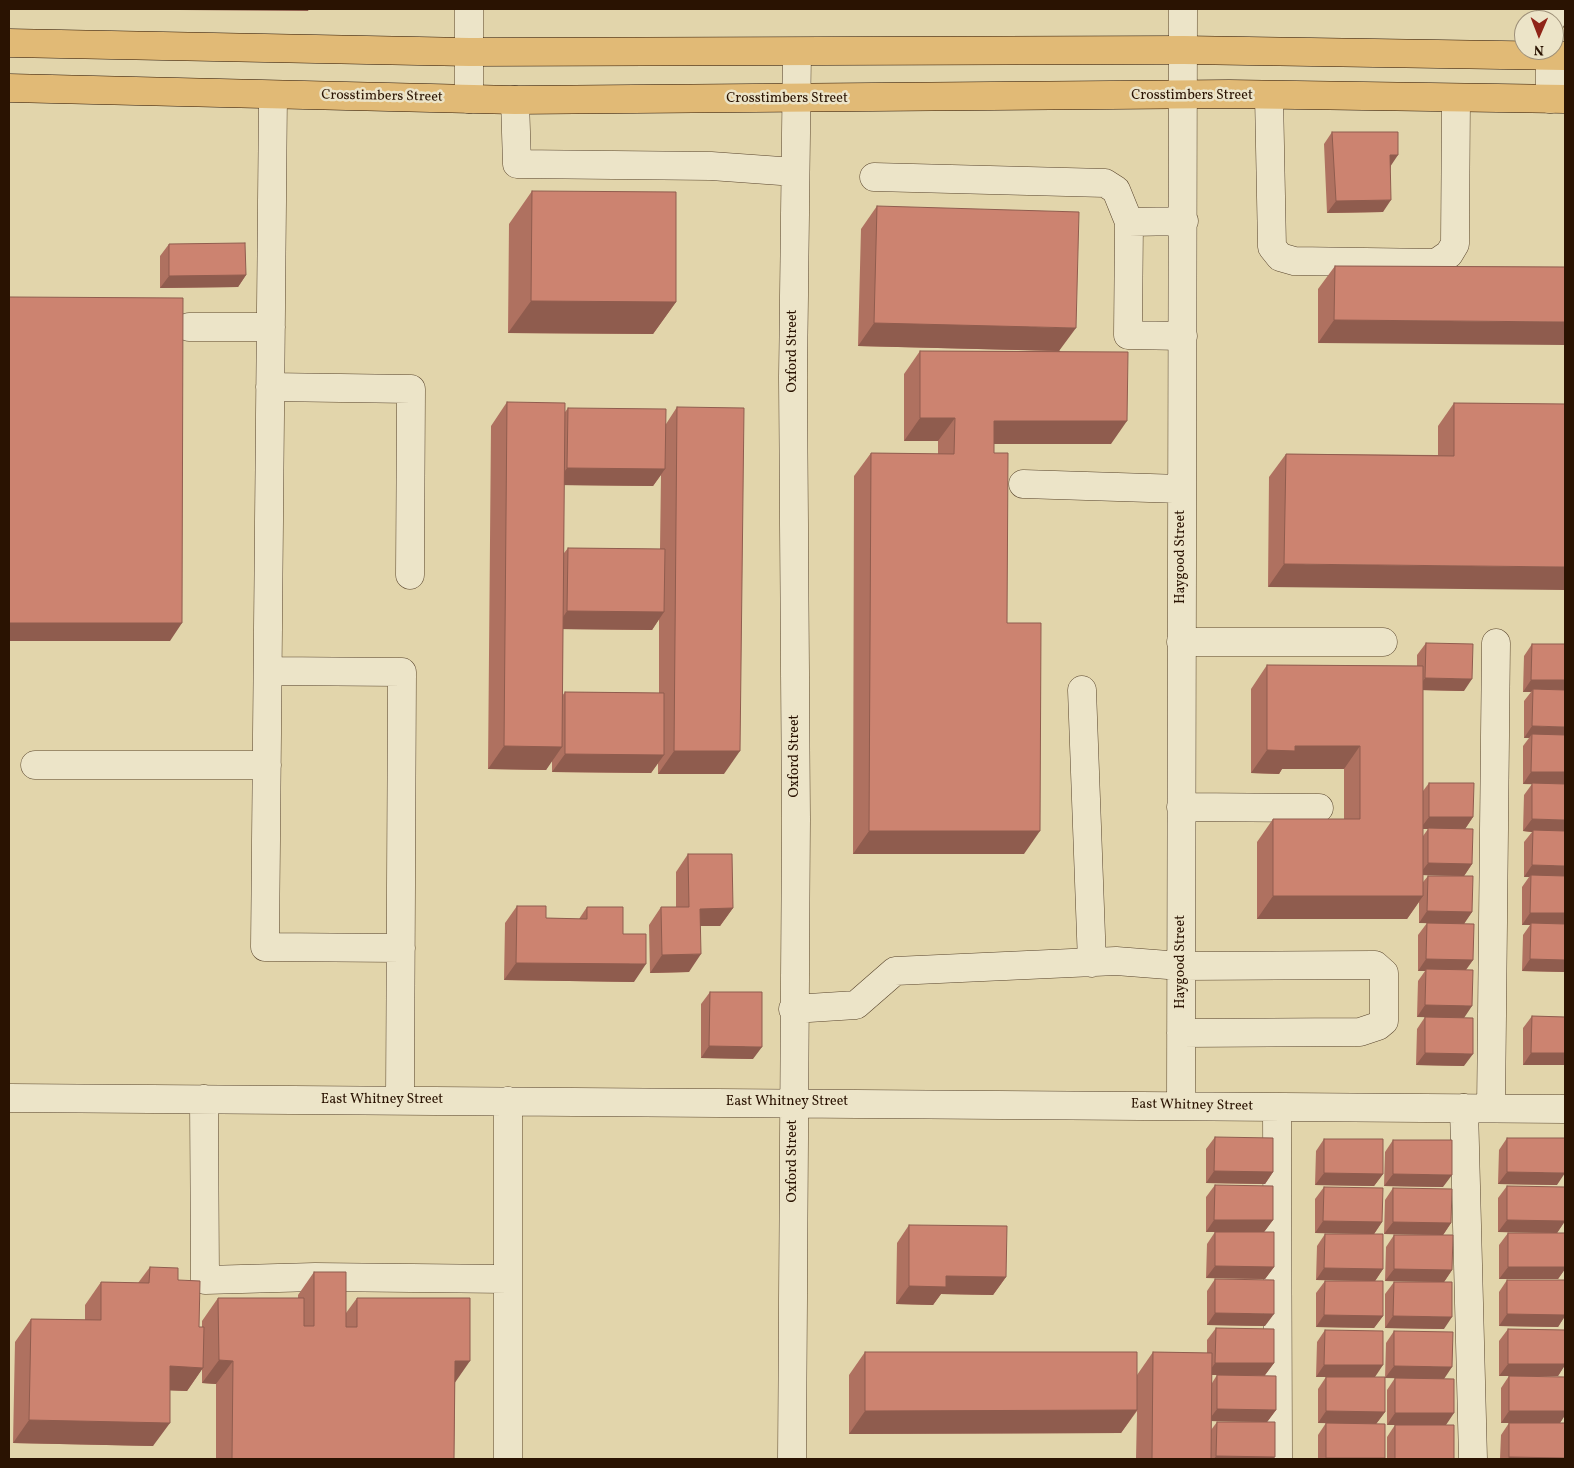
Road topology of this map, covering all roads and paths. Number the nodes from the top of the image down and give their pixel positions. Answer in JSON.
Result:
{"nodes":[{"id":1,"x":469,"y":9,"type":"edge"},
{"id":2,"x":1183,"y":9,"type":"edge"},
{"id":3,"x":9,"y":43,"type":"edge"},
{"id":4,"x":1184,"y":50,"type":"junction"},
{"id":5,"x":469,"y":52,"type":"junction"},
{"id":6,"x":797,"y":52,"type":"junction"},
{"id":7,"x":1514,"y":54,"type":"edge"},
{"id":8,"x":1555,"y":60,"type":"edge"},
{"id":9,"x":9,"y":88,"type":"edge"},
{"id":10,"x":273,"y":94,"type":"junction"},
{"id":11,"x":1184,"y":95,"type":"junction"},
{"id":12,"x":1269,"y":96,"type":"junction"},
{"id":13,"x":1456,"y":98,"type":"junction"},
{"id":14,"x":469,"y":99,"type":"junction"},
{"id":15,"x":796,"y":99,"type":"junction"},
{"id":16,"x":1558,"y":99,"type":"edge"},
{"id":17,"x":514,"y":100,"type":"junction"},
{"id":18,"x":795,"y":172,"type":"junction"},
{"id":19,"x":874,"y":177,"type":"dead end"},
{"id":20,"x":1184,"y":221,"type":"junction"},
{"id":21,"x":1129,"y":222,"type":"junction"},
{"id":22,"x":190,"y":327,"type":"dead end"},
{"id":23,"x":271,"y":327,"type":"junction"},
{"id":24,"x":1183,"y":336,"type":"junction"},
{"id":25,"x":270,"y":387,"type":"junction"},
{"id":26,"x":1023,"y":484,"type":"dead end"},
{"id":27,"x":1181,"y":489,"type":"junction"},
{"id":28,"x":410,"y":575,"type":"dead end"},
{"id":29,"x":1181,"y":642,"type":"junction"},
{"id":30,"x":1382,"y":642,"type":"dead end"},
{"id":31,"x":1496,"y":643,"type":"dead end"},
{"id":32,"x":268,"y":671,"type":"junction"},
{"id":33,"x":1082,"y":690,"type":"dead end"},
{"id":34,"x":35,"y":765,"type":"dead end"},
{"id":35,"x":267,"y":766,"type":"junction"},
{"id":36,"x":1181,"y":808,"type":"junction"},
{"id":37,"x":1318,"y":808,"type":"dead end"},
{"id":38,"x":401,"y":948,"type":"junction"},
{"id":39,"x":1092,"y":962,"type":"junction"},
{"id":40,"x":1181,"y":966,"type":"junction"},
{"id":41,"x":793,"y":1009,"type":"junction"},
{"id":42,"x":1181,"y":1033,"type":"junction"},
{"id":43,"x":9,"y":1098,"type":"edge"},
{"id":44,"x":204,"y":1099,"type":"junction"},
{"id":45,"x":400,"y":1100,"type":"junction"},
{"id":46,"x":508,"y":1101,"type":"junction"},
{"id":47,"x":794,"y":1102,"type":"junction"},
{"id":48,"x":1181,"y":1106,"type":"junction"},
{"id":49,"x":1277,"y":1107,"type":"junction"},
{"id":50,"x":1464,"y":1108,"type":"junction"},
{"id":51,"x":1491,"y":1108,"type":"junction"},
{"id":52,"x":1565,"y":1109,"type":"edge"},
{"id":53,"x":508,"y":1279,"type":"junction"},
{"id":54,"x":508,"y":1459,"type":"edge"},
{"id":55,"x":792,"y":1459,"type":"edge"},
{"id":56,"x":1278,"y":1459,"type":"edge"},
{"id":57,"x":1473,"y":1459,"type":"edge"}],
"edges":[{"from":1,"to":5,"type":"street"},
{"from":2,"to":4,"type":"street","name":"Haygood Street"},
{"from":3,"to":5,"type":"main road"},
{"from":4,"to":6,"type":"main road"},
{"from":4,"to":7,"type":"main road"},
{"from":4,"to":11,"type":"street","name":"Haygood Street"},
{"from":5,"to":6,"type":"main road"},
{"from":5,"to":14,"type":"street"},
{"from":6,"to":15,"type":"street","name":"Oxford Street"},
{"from":8,"to":16,"type":"street"},
{"from":9,"to":10,"type":"main road","name":"Crosstimbers Street"},
{"from":10,"to":14,"type":"main road","name":"Crosstimbers Street"},
{"from":10,"to":23,"type":"street"},
{"from":11,"to":12,"type":"main road","name":"Crosstimbers Street"},
{"from":11,"to":15,"type":"main road","name":"Crosstimbers Street"},
{"from":11,"to":20,"type":"street","name":"Haygood Street"},
{"from":12,"to":13,"type":"main road","name":"Crosstimbers Street"},
{"from":12,"to":13,"type":"street"},
{"from":13,"to":16,"type":"main road","name":"Crosstimbers Street"},
{"from":14,"to":17,"type":"main road","name":"Crosstimbers Street"},
{"from":15,"to":17,"type":"main road","name":"Crosstimbers Street"},
{"from":15,"to":18,"type":"street","name":"Oxford Street"},
{"from":17,"to":18,"type":"street"},
{"from":18,"to":41,"type":"street","name":"Oxford Street"},
{"from":19,"to":21,"type":"street"},
{"from":20,"to":21,"type":"street"},
{"from":20,"to":24,"type":"street","name":"Haygood Street"},
{"from":21,"to":24,"type":"street"},
{"from":22,"to":23,"type":"street"},
{"from":23,"to":25,"type":"street"},
{"from":24,"to":27,"type":"street","name":"Haygood Street"},
{"from":25,"to":28,"type":"street"},
{"from":25,"to":32,"type":"street"},
{"from":26,"to":27,"type":"street"},
{"from":27,"to":29,"type":"street","name":"Haygood Street"},
{"from":29,"to":30,"type":"street"},
{"from":29,"to":36,"type":"street","name":"Haygood Street"},
{"from":31,"to":51,"type":"street"},
{"from":32,"to":35,"type":"street"},
{"from":32,"to":38,"type":"street"},
{"from":33,"to":39,"type":"street"},
{"from":34,"to":35,"type":"street"},
{"from":35,"to":38,"type":"street"},
{"from":36,"to":37,"type":"street"},
{"from":36,"to":40,"type":"street","name":"Haygood Street"},
{"from":38,"to":45,"type":"street"},
{"from":39,"to":40,"type":"street"},
{"from":39,"to":41,"type":"street"},
{"from":40,"to":42,"type":"street","name":"Haygood Street"},
{"from":40,"to":42,"type":"street"},
{"from":41,"to":47,"type":"street","name":"Oxford Street"},
{"from":42,"to":48,"type":"street","name":"Haygood Street"},
{"from":43,"to":44,"type":"street","name":"East Whitney Street"},
{"from":44,"to":45,"type":"street","name":"East Whitney Street"},
{"from":44,"to":53,"type":"street"},
{"from":45,"to":46,"type":"street","name":"East Whitney Street"},
{"from":46,"to":47,"type":"street","name":"East Whitney Street"},
{"from":46,"to":53,"type":"street"},
{"from":47,"to":48,"type":"street","name":"East Whitney Street"},
{"from":47,"to":55,"type":"street","name":"Oxford Street"},
{"from":48,"to":49,"type":"street","name":"East Whitney Street"},
{"from":49,"to":50,"type":"street","name":"East Whitney Street"},
{"from":49,"to":56,"type":"street"},
{"from":50,"to":51,"type":"street","name":"East Whitney Street"},
{"from":50,"to":57,"type":"street"},
{"from":51,"to":52,"type":"street","name":"East Whitney Street"},
{"from":53,"to":54,"type":"street"}]}
